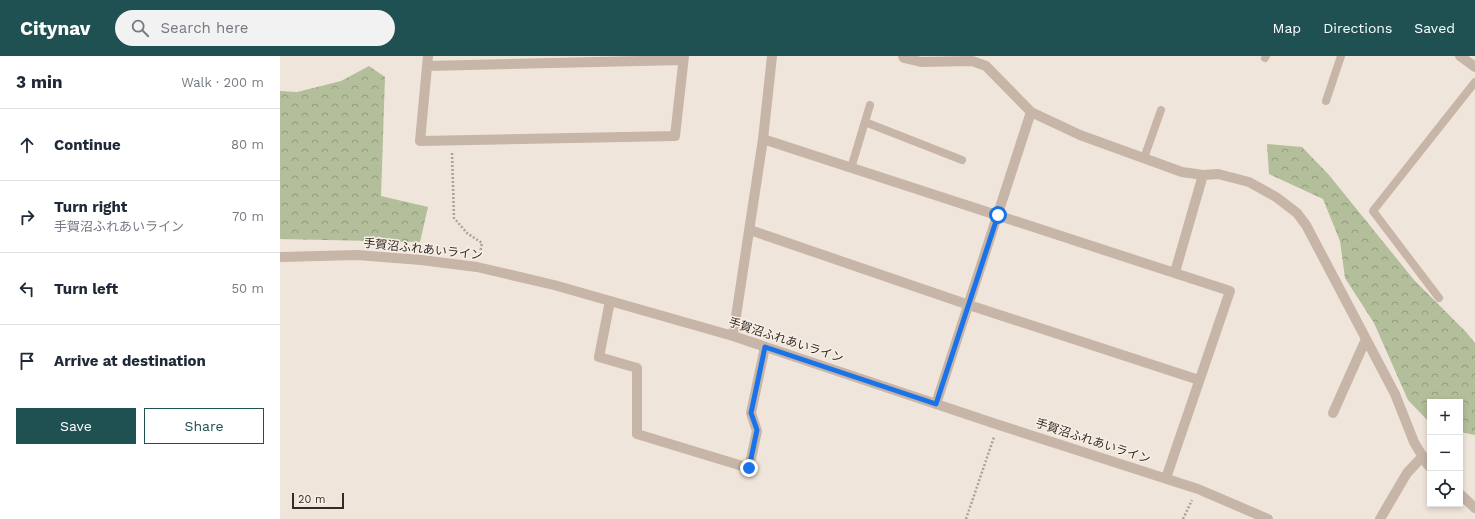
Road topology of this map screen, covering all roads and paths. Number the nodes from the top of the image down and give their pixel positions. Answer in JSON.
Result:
{"nodes":[{"id":1,"x":772,"y":56,"type":"edge"},
{"id":2,"x":903,"y":56,"type":"edge"},
{"id":3,"x":1341,"y":56,"type":"edge"},
{"id":4,"x":1462,"y":56,"type":"edge"},
{"id":5,"x":684,"y":58,"type":"edge"},
{"id":6,"x":428,"y":61,"type":"edge"},
{"id":7,"x":1475,"y":66,"type":"edge"},
{"id":8,"x":1475,"y":82,"type":"edge"},
{"id":9,"x":1326,"y":101,"type":"dead end"},
{"id":10,"x":870,"y":105,"type":"dead end"},
{"id":11,"x":1161,"y":110,"type":"dead end"},
{"id":12,"x":1031,"y":112,"type":"junction"},
{"id":13,"x":865,"y":122,"type":"junction"},
{"id":14,"x":763,"y":139,"type":"junction"},
{"id":15,"x":451,"y":141,"type":"junction"},
{"id":16,"x":1144,"y":158,"type":"junction"},
{"id":17,"x":962,"y":160,"type":"dead end"},
{"id":18,"x":851,"y":168,"type":"junction"},
{"id":19,"x":1203,"y":175,"type":"junction"},
{"id":20,"x":998,"y":215,"type":"junction"},
{"id":21,"x":750,"y":230,"type":"junction"},
{"id":22,"x":480,"y":253,"type":"dead end"},
{"id":23,"x":280,"y":258,"type":"edge"},
{"id":24,"x":1174,"y":272,"type":"junction"},
{"id":25,"x":1439,"y":298,"type":"dead end"},
{"id":26,"x":610,"y":300,"type":"junction"},
{"id":27,"x":969,"y":306,"type":"junction"},
{"id":28,"x":733,"y":336,"type":"junction"},
{"id":29,"x":1366,"y":339,"type":"junction"},
{"id":30,"x":765,"y":347,"type":"junction"},
{"id":31,"x":1199,"y":380,"type":"junction"},
{"id":32,"x":936,"y":404,"type":"junction"},
{"id":33,"x":1333,"y":413,"type":"dead end"},
{"id":34,"x":998,"y":425,"type":"junction"},
{"id":35,"x":1422,"y":456,"type":"junction"},
{"id":36,"x":1427,"y":463,"type":"edge"},
{"id":37,"x":1166,"y":478,"type":"junction"},
{"id":38,"x":1198,"y":489,"type":"junction"},
{"id":39,"x":1463,"y":497,"type":"edge"},
{"id":40,"x":1475,"y":508,"type":"edge"},
{"id":41,"x":966,"y":519,"type":"edge"},
{"id":42,"x":1183,"y":519,"type":"edge"},
{"id":43,"x":1268,"y":519,"type":"edge"},
{"id":44,"x":1380,"y":519,"type":"edge"}],
"edges":[{"from":1,"to":14,"type":"street"},
{"from":2,"to":12,"type":"street"},
{"from":3,"to":9,"type":"lane"},
{"from":4,"to":7,"type":"street"},
{"from":5,"to":6,"type":"street"},
{"from":5,"to":15,"type":"street"},
{"from":6,"to":15,"type":"street"},
{"from":8,"to":25,"type":"lane"},
{"from":10,"to":13,"type":"lane"},
{"from":11,"to":16,"type":"lane"},
{"from":12,"to":16,"type":"street"},
{"from":12,"to":20,"type":"street"},
{"from":13,"to":17,"type":"lane"},
{"from":13,"to":18,"type":"lane"},
{"from":14,"to":18,"type":"street"},
{"from":14,"to":21,"type":"street"},
{"from":15,"to":22,"type":"path"},
{"from":16,"to":19,"type":"street"},
{"from":18,"to":20,"type":"street"},
{"from":19,"to":24,"type":"street"},
{"from":19,"to":29,"type":"street"},
{"from":20,"to":24,"type":"street"},
{"from":20,"to":27,"type":"street"},
{"from":21,"to":27,"type":"street"},
{"from":21,"to":28,"type":"street"},
{"from":23,"to":26,"type":"street","name":"手賀沼ふれあいライン"},
{"from":24,"to":31,"type":"street"},
{"from":26,"to":28,"type":"street","name":"手賀沼ふれあいライン"},
{"from":26,"to":30,"type":"street"},
{"from":27,"to":31,"type":"street"},
{"from":27,"to":32,"type":"street"},
{"from":28,"to":30,"type":"street","name":"手賀沼ふれあいライン"},
{"from":29,"to":33,"type":"street"},
{"from":29,"to":35,"type":"street"},
{"from":30,"to":32,"type":"street","name":"手賀沼ふれあいライン"},
{"from":31,"to":37,"type":"street"},
{"from":32,"to":34,"type":"street","name":"手賀沼ふれあいライン"},
{"from":34,"to":37,"type":"street","name":"手賀沼ふれあいライン"},
{"from":34,"to":41,"type":"path"},
{"from":35,"to":36,"type":"street"},
{"from":35,"to":44,"type":"street"},
{"from":37,"to":38,"type":"street","name":"手賀沼ふれあいライン"},
{"from":38,"to":42,"type":"path"},
{"from":38,"to":43,"type":"street","name":"手賀沼ふれあいライン"},
{"from":39,"to":40,"type":"street"}]}
